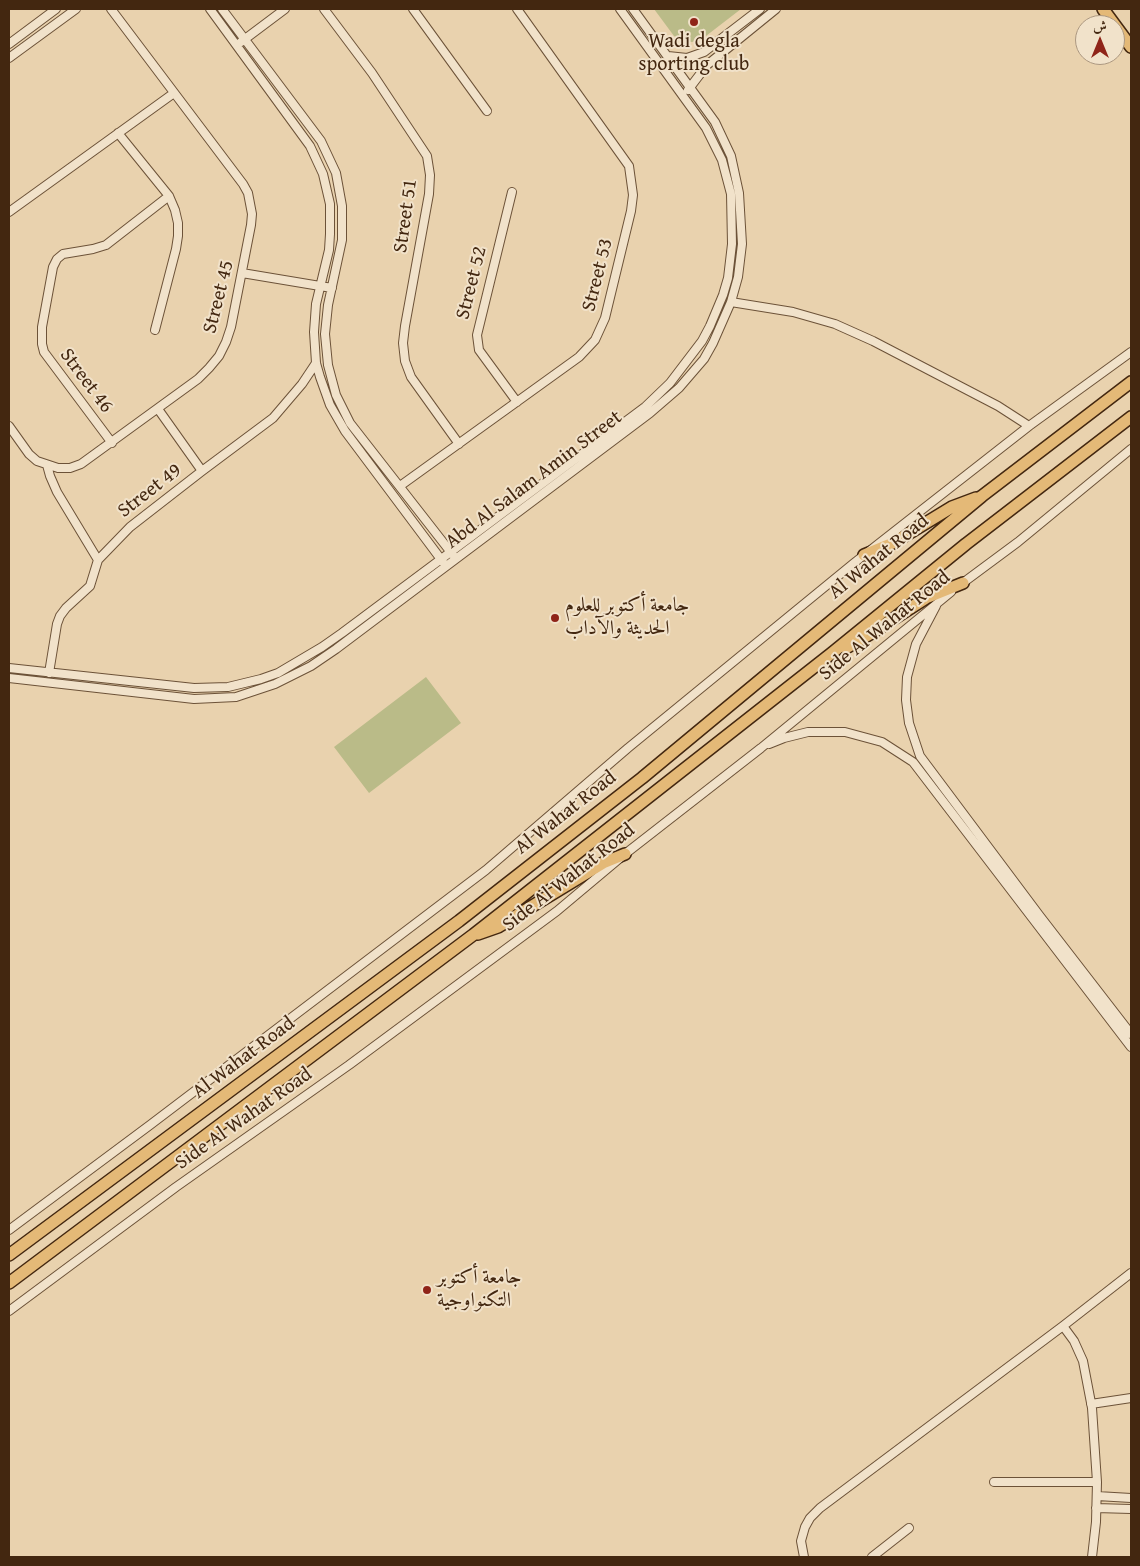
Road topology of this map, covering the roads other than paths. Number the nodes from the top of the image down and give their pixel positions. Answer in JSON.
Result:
{"nodes":[{"id":1,"x":56,"y":9,"type":"edge"},
{"id":2,"x":76,"y":9,"type":"edge"},
{"id":3,"x":112,"y":9,"type":"edge"},
{"id":4,"x":210,"y":9,"type":"edge"},
{"id":5,"x":222,"y":9,"type":"edge"},
{"id":6,"x":285,"y":9,"type":"edge"},
{"id":7,"x":324,"y":9,"type":"edge"},
{"id":8,"x":413,"y":9,"type":"edge"},
{"id":9,"x":517,"y":9,"type":"edge"},
{"id":10,"x":620,"y":9,"type":"edge"},
{"id":11,"x":633,"y":9,"type":"edge"},
{"id":12,"x":760,"y":9,"type":"edge"},
{"id":13,"x":776,"y":9,"type":"edge"},
{"id":14,"x":1103,"y":9,"type":"edge"},
{"id":15,"x":735,"y":29,"type":"junction"},
{"id":16,"x":741,"y":37,"type":"junction"},
{"id":17,"x":245,"y":39,"type":"junction"},
{"id":18,"x":9,"y":44,"type":"edge"},
{"id":19,"x":237,"y":44,"type":"junction"},
{"id":20,"x":660,"y":45,"type":"junction"},
{"id":21,"x":1131,"y":47,"type":"edge"},
{"id":22,"x":651,"y":52,"type":"junction"},
{"id":23,"x":668,"y":56,"type":"junction"},
{"id":24,"x":9,"y":58,"type":"edge"},
{"id":25,"x":690,"y":88,"type":"junction"},
{"id":26,"x":174,"y":93,"type":"junction"},
{"id":27,"x":682,"y":94,"type":"junction"},
{"id":28,"x":488,"y":111,"type":"dead end"},
{"id":29,"x":118,"y":133,"type":"junction"},
{"id":30,"x":512,"y":192,"type":"dead end"},
{"id":31,"x":170,"y":196,"type":"junction"},
{"id":32,"x":9,"y":212,"type":"edge"},
{"id":33,"x":242,"y":273,"type":"junction"},
{"id":34,"x":320,"y":286,"type":"junction"},
{"id":35,"x":332,"y":288,"type":"junction"},
{"id":36,"x":731,"y":302,"type":"junction"},
{"id":37,"x":155,"y":330,"type":"dead end"},
{"id":38,"x":1131,"y":352,"type":"edge"},
{"id":39,"x":316,"y":363,"type":"junction"},
{"id":40,"x":1131,"y":382,"type":"edge"},
{"id":41,"x":517,"y":402,"type":"junction"},
{"id":42,"x":645,"y":407,"type":"junction"},
{"id":43,"x":158,"y":409,"type":"junction"},
{"id":44,"x":650,"y":414,"type":"junction"},
{"id":45,"x":1131,"y":417,"type":"edge"},
{"id":46,"x":9,"y":426,"type":"edge"},
{"id":47,"x":1029,"y":426,"type":"junction"},
{"id":48,"x":112,"y":443,"type":"junction"},
{"id":49,"x":458,"y":444,"type":"junction"},
{"id":50,"x":1131,"y":449,"type":"edge"},
{"id":51,"x":47,"y":465,"type":"junction"},
{"id":52,"x":385,"y":468,"type":"junction"},
{"id":53,"x":202,"y":471,"type":"junction"},
{"id":54,"x":377,"y":474,"type":"junction"},
{"id":55,"x":400,"y":486,"type":"junction"},
{"id":56,"x":982,"y":496,"type":"junction"},
{"id":57,"x":450,"y":552,"type":"junction"},
{"id":58,"x":864,"y":555,"type":"junction"},
{"id":59,"x":441,"y":558,"type":"junction"},
{"id":60,"x":456,"y":559,"type":"junction"},
{"id":61,"x":98,"y":560,"type":"junction"},
{"id":62,"x":446,"y":566,"type":"junction"},
{"id":63,"x":963,"y":583,"type":"junction"},
{"id":64,"x":940,"y":599,"type":"junction"},
{"id":65,"x":832,"y":653,"type":"junction"},
{"id":66,"x":9,"y":668,"type":"edge"},
{"id":67,"x":49,"y":673,"type":"junction"},
{"id":68,"x":9,"y":678,"type":"edge"},
{"id":69,"x":761,"y":748,"type":"junction"},
{"id":70,"x":625,"y":854,"type":"junction"},
{"id":71,"x":474,"y":935,"type":"junction"},
{"id":72,"x":1131,"y":1034,"type":"edge"},
{"id":73,"x":1131,"y":1047,"type":"edge"},
{"id":74,"x":87,"y":1198,"type":"junction"},
{"id":75,"x":102,"y":1213,"type":"junction"},
{"id":76,"x":63,"y":1216,"type":"junction"},
{"id":77,"x":9,"y":1230,"type":"edge"},
{"id":78,"x":73,"y":1236,"type":"junction"},
{"id":79,"x":9,"y":1255,"type":"edge"},
{"id":80,"x":1131,"y":1273,"type":"edge"},
{"id":81,"x":9,"y":1283,"type":"edge"},
{"id":82,"x":9,"y":1311,"type":"edge"},
{"id":83,"x":1064,"y":1326,"type":"junction"},
{"id":84,"x":1131,"y":1398,"type":"edge"},
{"id":85,"x":1091,"y":1404,"type":"junction"},
{"id":86,"x":994,"y":1482,"type":"dead end"},
{"id":87,"x":1097,"y":1482,"type":"junction"},
{"id":88,"x":1097,"y":1496,"type":"junction"},
{"id":89,"x":1131,"y":1498,"type":"edge"},
{"id":90,"x":1096,"y":1508,"type":"junction"},
{"id":91,"x":1131,"y":1509,"type":"edge"},
{"id":92,"x":909,"y":1528,"type":"dead end"},
{"id":93,"x":804,"y":1557,"type":"edge"},
{"id":94,"x":872,"y":1557,"type":"edge"},
{"id":95,"x":1092,"y":1557,"type":"edge"}],
"edges":[{"from":1,"to":18,"type":"street"},
{"from":2,"to":24,"type":"street"},
{"from":3,"to":26,"type":"street","name":"Street 45"},
{"from":4,"to":19,"type":"street"},
{"from":5,"to":17,"type":"street"},
{"from":6,"to":17,"type":"street"},
{"from":7,"to":49,"type":"street","name":"Street 51"},
{"from":8,"to":28,"type":"street"},
{"from":9,"to":41,"type":"street","name":"Street 53"},
{"from":10,"to":22,"type":"street","name":"Abd Al Salam Amin Street"},
{"from":11,"to":20,"type":"street","name":"Abd Al Salam Amin Street"},
{"from":12,"to":15,"type":"street"},
{"from":13,"to":16,"type":"street"},
{"from":14,"to":21,"type":"highway"},
{"from":15,"to":16,"type":"street"},
{"from":15,"to":23,"type":"street"},
{"from":16,"to":25,"type":"street"},
{"from":17,"to":19,"type":"street"},
{"from":17,"to":35,"type":"street"},
{"from":19,"to":34,"type":"street"},
{"from":20,"to":22,"type":"street"},
{"from":20,"to":23,"type":"street","name":"Abd Al Salam Amin Street"},
{"from":22,"to":27,"type":"street","name":"Abd Al Salam Amin Street"},
{"from":23,"to":25,"type":"street","name":"Abd Al Salam Amin Street"},
{"from":25,"to":27,"type":"street"},
{"from":25,"to":36,"type":"street","name":"Abd Al Salam Amin Street"},
{"from":26,"to":29,"type":"street"},
{"from":26,"to":33,"type":"street","name":"Street 45"},
{"from":27,"to":42,"type":"street","name":"Abd Al Salam Amin Street"},
{"from":29,"to":31,"type":"street"},
{"from":29,"to":32,"type":"street"},
{"from":30,"to":41,"type":"street","name":"Street 52"},
{"from":31,"to":37,"type":"street"},
{"from":31,"to":48,"type":"street","name":"Street 46"},
{"from":33,"to":34,"type":"street"},
{"from":33,"to":43,"type":"street","name":"Street 45"},
{"from":34,"to":35,"type":"street"},
{"from":34,"to":39,"type":"street"},
{"from":35,"to":52,"type":"street"},
{"from":36,"to":44,"type":"street","name":"Abd Al Salam Amin Street"},
{"from":36,"to":47,"type":"street"},
{"from":38,"to":47,"type":"street"},
{"from":39,"to":53,"type":"street","name":"Street 49"},
{"from":39,"to":54,"type":"street"},
{"from":40,"to":56,"type":"highway","name":"Al Wahat Road"},
{"from":41,"to":49,"type":"street","name":"Street 53"},
{"from":42,"to":44,"type":"street"},
{"from":42,"to":57,"type":"street","name":"Abd Al Salam Amin Street"},
{"from":43,"to":48,"type":"street","name":"Street 45"},
{"from":43,"to":53,"type":"street"},
{"from":44,"to":60,"type":"street","name":"Abd Al Salam Amin Street"},
{"from":45,"to":65,"type":"highway","name":"Al Wahat Road"},
{"from":46,"to":51,"type":"street","name":"Street 45"},
{"from":47,"to":58,"type":"street"},
{"from":48,"to":51,"type":"street","name":"Street 45"},
{"from":49,"to":55,"type":"street","name":"Street 53"},
{"from":50,"to":63,"type":"street","name":"Side Al Wahat Road"},
{"from":51,"to":61,"type":"street"},
{"from":52,"to":54,"type":"street"},
{"from":52,"to":55,"type":"street"},
{"from":53,"to":61,"type":"street","name":"Street 49"},
{"from":54,"to":59,"type":"street"},
{"from":55,"to":57,"type":"street"},
{"from":56,"to":58,"type":"highway"},
{"from":56,"to":74,"type":"highway","name":"Al Wahat Road"},
{"from":57,"to":59,"type":"street","name":"Abd Al Salam Amin Street"},
{"from":57,"to":60,"type":"street"},
{"from":58,"to":77,"type":"street"},
{"from":59,"to":62,"type":"street"},
{"from":59,"to":67,"type":"street","name":"Abd Al Salam Amin Street"},
{"from":60,"to":62,"type":"street","name":"Abd Al Salam Amin Street"},
{"from":61,"to":67,"type":"street","name":"Street 49"},
{"from":62,"to":68,"type":"street","name":"Abd Al Salam Amin Street"},
{"from":63,"to":64,"type":"street","name":"Side Al Wahat Road"},
{"from":63,"to":65,"type":"highway"},
{"from":64,"to":69,"type":"street","name":"Side Al Wahat Road"},
{"from":64,"to":72,"type":"street"},
{"from":65,"to":71,"type":"highway","name":"Al Wahat Road"},
{"from":66,"to":67,"type":"street","name":"Abd Al Salam Amin Street"},
{"from":69,"to":70,"type":"street","name":"Side Al Wahat Road"},
{"from":69,"to":73,"type":"street"},
{"from":70,"to":71,"type":"highway"},
{"from":70,"to":82,"type":"street","name":"Side Al Wahat Road"},
{"from":71,"to":75,"type":"highway","name":"Al Wahat Road"},
{"from":74,"to":75,"type":"highway"},
{"from":74,"to":76,"type":"highway","name":"Al Wahat Road"},
{"from":75,"to":78,"type":"highway","name":"Al Wahat Road"},
{"from":76,"to":78,"type":"highway"},
{"from":76,"to":79,"type":"highway","name":"Al Wahat Road"},
{"from":78,"to":81,"type":"highway","name":"Al Wahat Road"},
{"from":80,"to":83,"type":"street"},
{"from":83,"to":85,"type":"street"},
{"from":83,"to":93,"type":"street"},
{"from":84,"to":85,"type":"street"},
{"from":85,"to":87,"type":"street"},
{"from":86,"to":87,"type":"street"},
{"from":87,"to":88,"type":"street"},
{"from":88,"to":89,"type":"street"},
{"from":88,"to":90,"type":"street"},
{"from":90,"to":91,"type":"street"},
{"from":90,"to":95,"type":"street"},
{"from":92,"to":94,"type":"street"}]}
